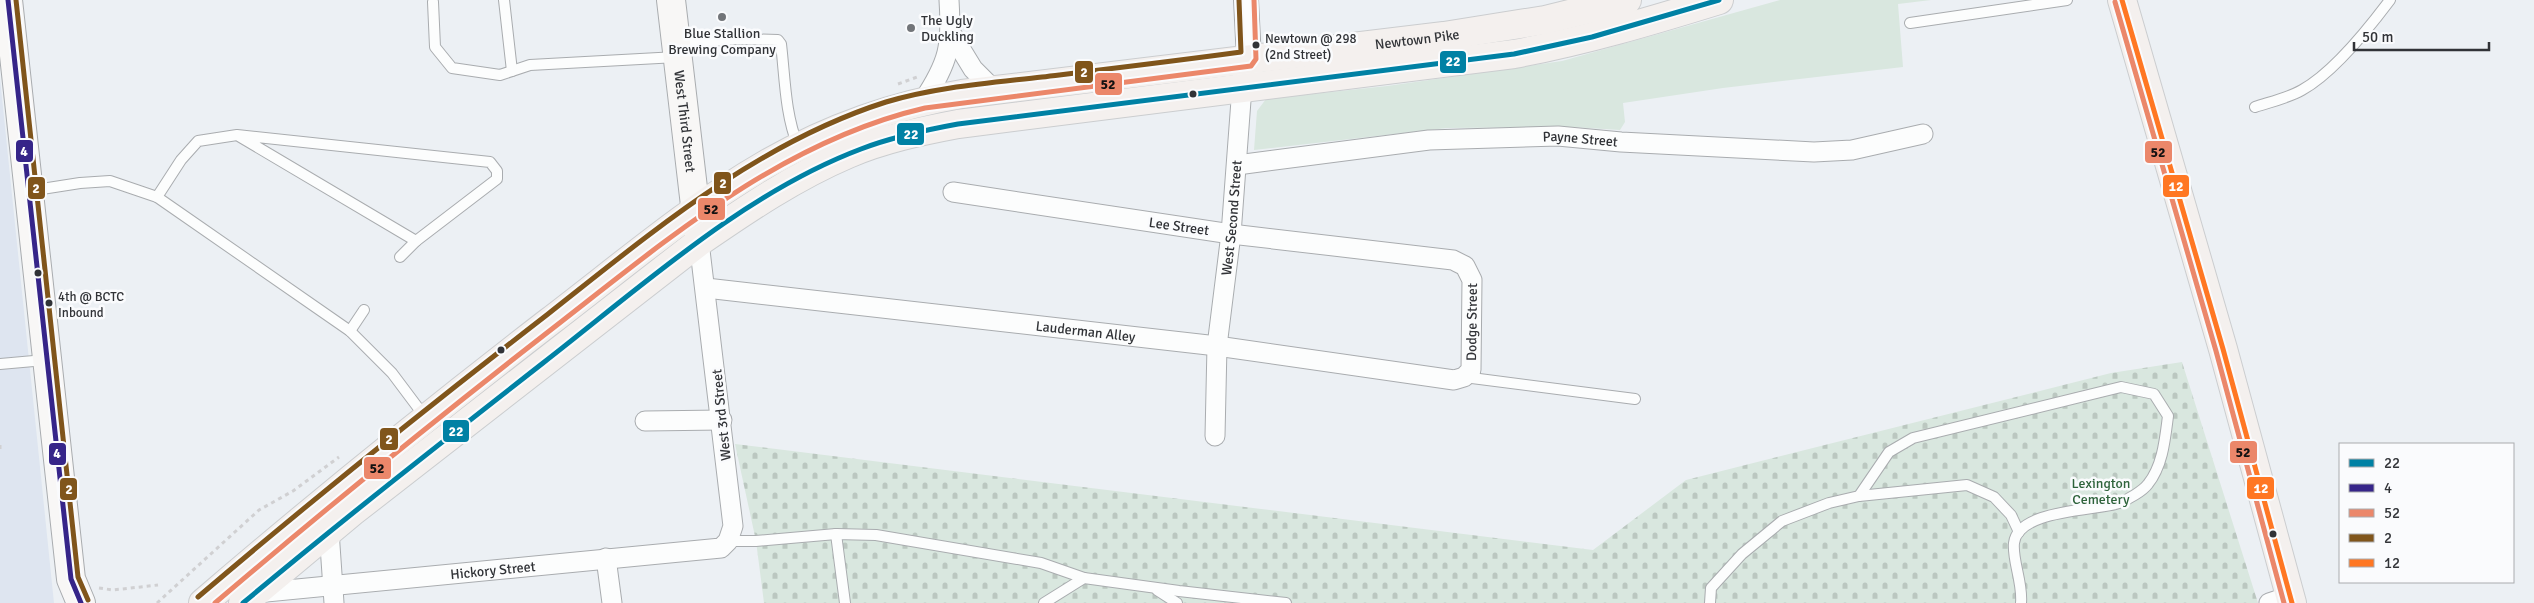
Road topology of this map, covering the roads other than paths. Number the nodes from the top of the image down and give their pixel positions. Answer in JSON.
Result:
{"nodes":[{"id":1,"x":8,"y":0,"type":"edge"},
{"id":2,"x":504,"y":0,"type":"edge"},
{"id":3,"x":671,"y":0,"type":"edge"},
{"id":4,"x":949,"y":0,"type":"edge"},
{"id":5,"x":1246,"y":0,"type":"edge"},
{"id":6,"x":1627,"y":0,"type":"edge"},
{"id":7,"x":1719,"y":0,"type":"edge"},
{"id":8,"x":2067,"y":0,"type":"edge"},
{"id":9,"x":2122,"y":0,"type":"edge"},
{"id":10,"x":2390,"y":0,"type":"edge"},
{"id":11,"x":433,"y":2,"type":"dead end"},
{"id":12,"x":1910,"y":23,"type":"dead end"},
{"id":13,"x":951,"y":33,"type":"junction"},
{"id":14,"x":677,"y":51,"type":"junction"},
{"id":15,"x":1249,"y":59,"type":"junction"},
{"id":16,"x":512,"y":71,"type":"junction"},
{"id":17,"x":1242,"y":87,"type":"junction"},
{"id":18,"x":994,"y":90,"type":"junction"},
{"id":19,"x":923,"y":101,"type":"junction"},
{"id":20,"x":2255,"y":107,"type":"dead end"},
{"id":21,"x":1923,"y":134,"type":"dead end"},
{"id":22,"x":237,"y":135,"type":"junction"},
{"id":23,"x":798,"y":146,"type":"junction"},
{"id":24,"x":1237,"y":165,"type":"junction"},
{"id":25,"x":28,"y":191,"type":"junction"},
{"id":26,"x":953,"y":192,"type":"dead end"},
{"id":27,"x":157,"y":197,"type":"junction"},
{"id":28,"x":694,"y":209,"type":"junction"},
{"id":29,"x":1231,"y":234,"type":"junction"},
{"id":30,"x":416,"y":241,"type":"junction"},
{"id":31,"x":699,"y":242,"type":"junction"},
{"id":32,"x":400,"y":257,"type":"dead end"},
{"id":33,"x":1465,"y":266,"type":"joint"},
{"id":34,"x":706,"y":288,"type":"junction"},
{"id":35,"x":364,"y":310,"type":"dead end"},
{"id":36,"x":350,"y":331,"type":"junction"},
{"id":37,"x":1217,"y":346,"type":"junction"},
{"id":38,"x":46,"y":360,"type":"junction"},
{"id":39,"x":0,"y":364,"type":"edge"},
{"id":40,"x":1464,"y":377,"type":"junction"},
{"id":41,"x":1635,"y":399,"type":"dead end"},
{"id":42,"x":426,"y":418,"type":"junction"},
{"id":43,"x":722,"y":420,"type":"junction"},
{"id":44,"x":645,"y":421,"type":"dead end"},
{"id":45,"x":1215,"y":436,"type":"dead end"},
{"id":46,"x":1859,"y":496,"type":"junction"},
{"id":47,"x":329,"y":531,"type":"junction"},
{"id":48,"x":2019,"y":532,"type":"junction"},
{"id":49,"x":836,"y":534,"type":"junction"},
{"id":50,"x":728,"y":541,"type":"junction"},
{"id":51,"x":606,"y":558,"type":"junction"},
{"id":52,"x":1084,"y":578,"type":"junction"},
{"id":53,"x":1153,"y":588,"type":"junction"},
{"id":54,"x":334,"y":594,"type":"edge"},
{"id":55,"x":80,"y":595,"type":"edge"},
{"id":56,"x":249,"y":598,"type":"edge"},
{"id":57,"x":2284,"y":601,"type":"edge"},
{"id":58,"x":203,"y":603,"type":"edge"},
{"id":59,"x":612,"y":603,"type":"edge"},
{"id":60,"x":845,"y":603,"type":"edge"},
{"id":61,"x":1044,"y":603,"type":"edge"},
{"id":62,"x":1177,"y":603,"type":"edge"},
{"id":63,"x":1286,"y":603,"type":"edge"},
{"id":64,"x":1710,"y":603,"type":"edge"},
{"id":65,"x":2021,"y":603,"type":"edge"}],
"edges":[{"from":1,"to":25,"type":"main road"},
{"from":2,"to":16,"type":"lane"},
{"from":3,"to":14,"type":"main road","name":"West Third Street"},
{"from":4,"to":13,"type":"street"},
{"from":5,"to":15,"type":"street","name":"West Second Street"},
{"from":6,"to":15,"type":"main road","name":"Newtown Pike"},
{"from":7,"to":17,"type":"main road","name":"Newtown Pike"},
{"from":8,"to":12,"type":"lane"},
{"from":9,"to":57,"type":"main road"},
{"from":10,"to":20,"type":"lane"},
{"from":11,"to":16,"type":"lane"},
{"from":13,"to":18,"type":"street"},
{"from":13,"to":19,"type":"street"},
{"from":14,"to":16,"type":"lane"},
{"from":14,"to":23,"type":"lane"},
{"from":14,"to":28,"type":"main road","name":"West Third Street"},
{"from":15,"to":17,"type":"street","name":"West Second Street"},
{"from":15,"to":18,"type":"main road","name":"Newtown Pike"},
{"from":17,"to":24,"type":"street","name":"West Second Street"},
{"from":17,"to":31,"type":"main road","name":"Newtown Pike"},
{"from":18,"to":19,"type":"main road","name":"Newtown Pike"},
{"from":19,"to":23,"type":"main road","name":"Newtown Pike"},
{"from":21,"to":24,"type":"street","name":"Payne Street"},
{"from":22,"to":27,"type":"lane"},
{"from":22,"to":30,"type":"lane"},
{"from":22,"to":30,"type":"lane"},
{"from":23,"to":28,"type":"main road","name":"Newtown Pike"},
{"from":24,"to":29,"type":"street","name":"West Second Street"},
{"from":25,"to":27,"type":"lane"},
{"from":25,"to":38,"type":"main road"},
{"from":26,"to":29,"type":"street","name":"Lee Street"},
{"from":27,"to":36,"type":"lane"},
{"from":28,"to":31,"type":"main road","name":"West Third Street"},
{"from":28,"to":42,"type":"main road","name":"Newtown Pike"},
{"from":29,"to":33,"type":"street","name":"Lee Street"},
{"from":29,"to":37,"type":"street","name":"West Second Street"},
{"from":30,"to":32,"type":"lane"},
{"from":31,"to":34,"type":"street","name":"West 3rd Street"},
{"from":31,"to":47,"type":"main road","name":"Newtown Pike"},
{"from":33,"to":40,"type":"street","name":"Dodge Street"},
{"from":34,"to":37,"type":"street","name":"Lauderman Alley"},
{"from":34,"to":43,"type":"street","name":"West 3rd Street"},
{"from":35,"to":36,"type":"lane"},
{"from":36,"to":42,"type":"lane"},
{"from":37,"to":40,"type":"street","name":"Lauderman Alley"},
{"from":37,"to":45,"type":"street","name":"West Second Street"},
{"from":38,"to":39,"type":"lane"},
{"from":38,"to":55,"type":"main road"},
{"from":40,"to":41,"type":"lane"},
{"from":42,"to":58,"type":"main road","name":"Newtown Pike"},
{"from":43,"to":44,"type":"street"},
{"from":43,"to":50,"type":"street","name":"West 3rd Street"},
{"from":46,"to":48,"type":"lane"},
{"from":46,"to":48,"type":"lane"},
{"from":46,"to":64,"type":"lane"},
{"from":47,"to":54,"type":"street"},
{"from":47,"to":56,"type":"main road","name":"Newtown Pike"},
{"from":48,"to":65,"type":"lane"},
{"from":49,"to":50,"type":"lane"},
{"from":49,"to":52,"type":"lane"},
{"from":49,"to":60,"type":"lane"},
{"from":50,"to":51,"type":"street","name":"Hickory Street"},
{"from":51,"to":54,"type":"street","name":"Hickory Street"},
{"from":51,"to":59,"type":"street"},
{"from":52,"to":53,"type":"lane"},
{"from":52,"to":61,"type":"lane"},
{"from":53,"to":62,"type":"lane"},
{"from":53,"to":63,"type":"lane"},
{"from":54,"to":56,"type":"street","name":"Hickory Street"}]}
